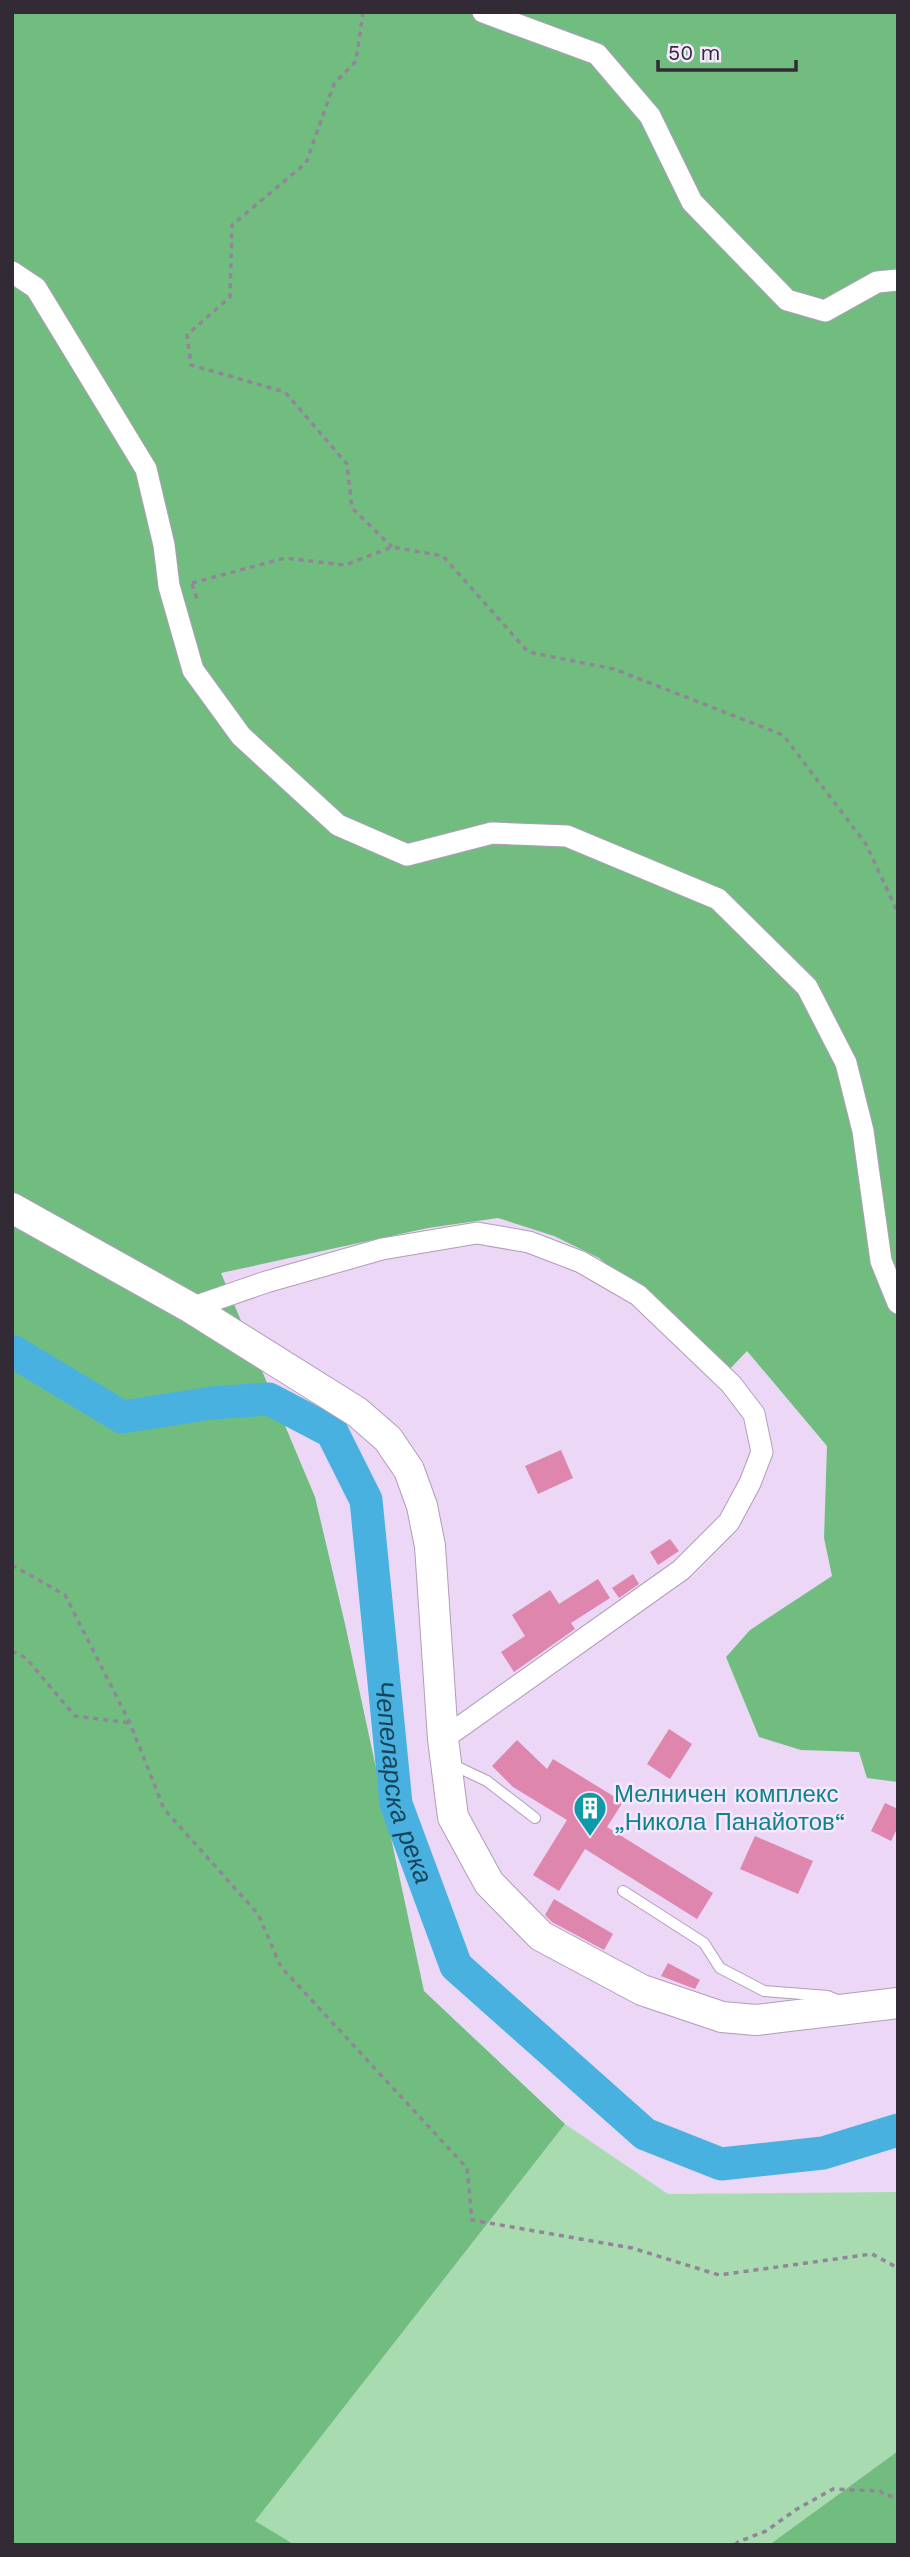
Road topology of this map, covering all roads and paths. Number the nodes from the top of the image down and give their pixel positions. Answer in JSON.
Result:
{"nodes":[{"id":1,"x":363,"y":12,"type":"edge"},
{"id":2,"x":483,"y":12,"type":"edge"},
{"id":3,"x":12,"y":272,"type":"edge"},
{"id":4,"x":898,"y":280,"type":"edge"},
{"id":5,"x":392,"y":547,"type":"junction"},
{"id":6,"x":197,"y":599,"type":"dead end"},
{"id":7,"x":898,"y":913,"type":"edge"},
{"id":8,"x":12,"y":1208,"type":"edge"},
{"id":9,"x":898,"y":1303,"type":"edge"},
{"id":10,"x":191,"y":1308,"type":"junction"},
{"id":11,"x":12,"y":1565,"type":"edge"},
{"id":12,"x":12,"y":1651,"type":"edge"},
{"id":13,"x":130,"y":1723,"type":"junction"},
{"id":14,"x":444,"y":1750,"type":"junction"},
{"id":15,"x":535,"y":1818,"type":"dead end"},
{"id":16,"x":623,"y":1891,"type":"dead end"},
{"id":17,"x":898,"y":2003,"type":"edge"},
{"id":18,"x":861,"y":2009,"type":"junction"},
{"id":19,"x":898,"y":2268,"type":"edge"},
{"id":20,"x":898,"y":2497,"type":"edge"},
{"id":21,"x":736,"y":2545,"type":"edge"}],
"edges":[{"from":1,"to":5,"type":"path"},
{"from":2,"to":4,"type":"street"},
{"from":3,"to":9,"type":"street"},
{"from":5,"to":6,"type":"path"},
{"from":5,"to":7,"type":"path"},
{"from":8,"to":10,"type":"main road"},
{"from":10,"to":14,"type":"main road"},
{"from":10,"to":14,"type":"street"},
{"from":11,"to":13,"type":"path"},
{"from":12,"to":13,"type":"path"},
{"from":13,"to":19,"type":"path"},
{"from":14,"to":15,"type":"lane"},
{"from":14,"to":18,"type":"main road"},
{"from":16,"to":18,"type":"lane"},
{"from":17,"to":18,"type":"main road"},
{"from":20,"to":21,"type":"path"}]}
